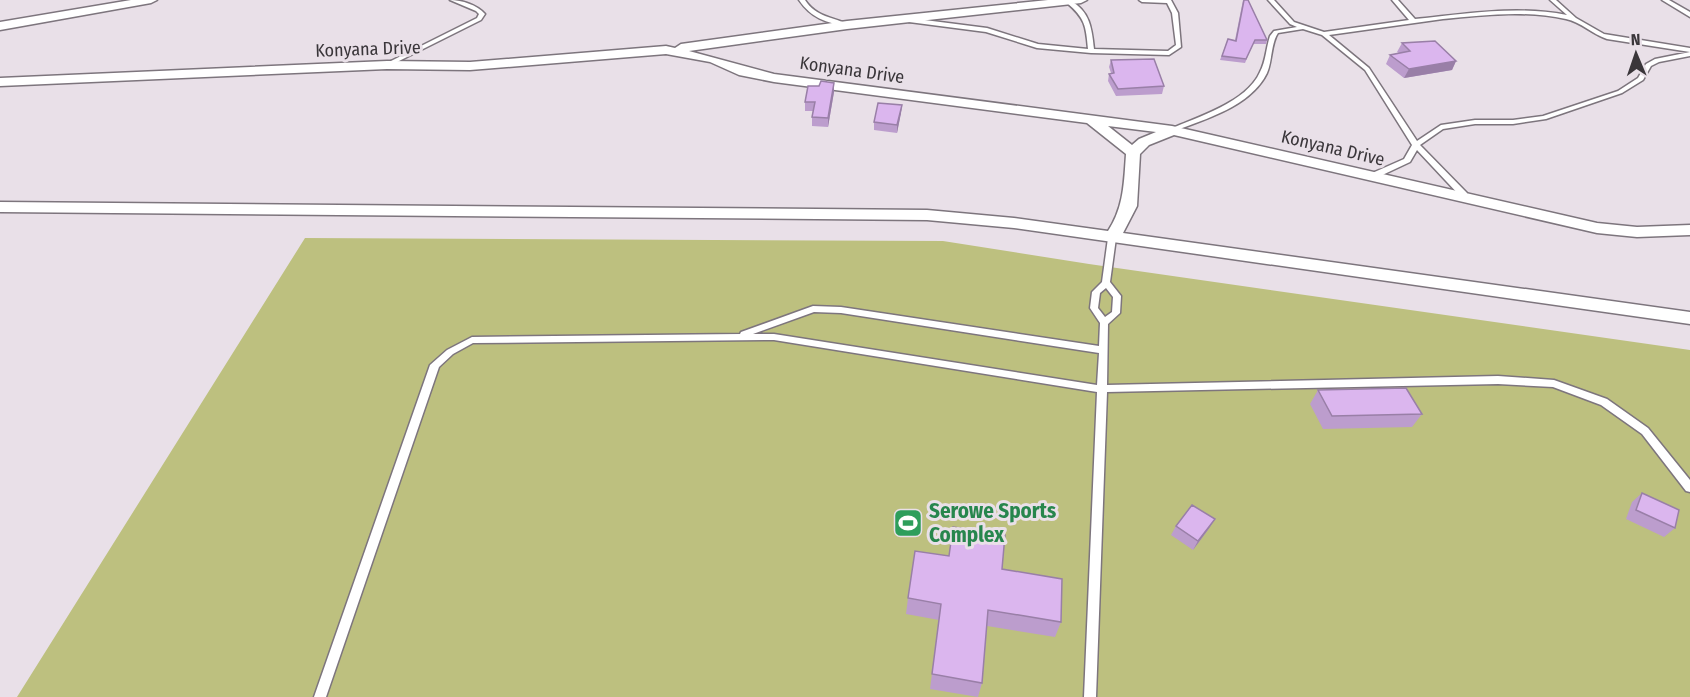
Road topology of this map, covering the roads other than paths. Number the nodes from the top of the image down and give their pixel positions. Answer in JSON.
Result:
{"nodes":[{"id":1,"x":151,"y":0,"type":"edge"},
{"id":2,"x":453,"y":0,"type":"edge"},
{"id":3,"x":801,"y":0,"type":"edge"},
{"id":4,"x":1142,"y":0,"type":"edge"},
{"id":5,"x":1271,"y":0,"type":"edge"},
{"id":6,"x":1395,"y":0,"type":"edge"},
{"id":7,"x":1553,"y":0,"type":"edge"},
{"id":8,"x":1665,"y":0,"type":"edge"},
{"id":9,"x":1076,"y":1,"type":"edge"},
{"id":10,"x":1169,"y":1,"type":"edge"},
{"id":11,"x":1690,"y":15,"type":"edge"},
{"id":12,"x":904,"y":19,"type":"junction"},
{"id":13,"x":1575,"y":19,"type":"junction"},
{"id":14,"x":1413,"y":21,"type":"junction"},
{"id":15,"x":847,"y":24,"type":"junction"},
{"id":16,"x":0,"y":26,"type":"edge"},
{"id":17,"x":1300,"y":28,"type":"junction"},
{"id":18,"x":1324,"y":34,"type":"junction"},
{"id":19,"x":666,"y":50,"type":"junction"},
{"id":20,"x":1091,"y":51,"type":"junction"},
{"id":21,"x":1690,"y":52,"type":"edge"},
{"id":22,"x":387,"y":66,"type":"junction"},
{"id":23,"x":0,"y":82,"type":"edge"},
{"id":24,"x":1090,"y":119,"type":"junction"},
{"id":25,"x":1172,"y":130,"type":"junction"},
{"id":26,"x":1416,"y":145,"type":"junction"},
{"id":27,"x":1133,"y":153,"type":"junction"},
{"id":28,"x":1373,"y":176,"type":"junction"},
{"id":29,"x":1464,"y":195,"type":"junction"},
{"id":30,"x":0,"y":207,"type":"edge"},
{"id":31,"x":1690,"y":230,"type":"edge"},
{"id":32,"x":1112,"y":238,"type":"junction"},
{"id":33,"x":1106,"y":283,"type":"junction"},
{"id":34,"x":1690,"y":318,"type":"edge"},
{"id":35,"x":1104,"y":323,"type":"junction"},
{"id":36,"x":736,"y":337,"type":"junction"},
{"id":37,"x":1103,"y":350,"type":"junction"},
{"id":38,"x":1102,"y":389,"type":"junction"},
{"id":39,"x":1688,"y":483,"type":"edge"},
{"id":40,"x":320,"y":697,"type":"edge"},
{"id":41,"x":1090,"y":697,"type":"edge"}],
"edges":[{"from":1,"to":16,"type":"street"},
{"from":2,"to":22,"type":"lane"},
{"from":3,"to":15,"type":"lane"},
{"from":4,"to":10,"type":"lane"},
{"from":5,"to":17,"type":"lane"},
{"from":6,"to":14,"type":"lane"},
{"from":7,"to":13,"type":"lane"},
{"from":8,"to":11,"type":"lane"},
{"from":9,"to":12,"type":"street"},
{"from":9,"to":20,"type":"lane"},
{"from":10,"to":20,"type":"lane"},
{"from":12,"to":15,"type":"street"},
{"from":12,"to":20,"type":"lane"},
{"from":13,"to":14,"type":"lane"},
{"from":13,"to":21,"type":"lane"},
{"from":14,"to":18,"type":"lane"},
{"from":15,"to":19,"type":"street"},
{"from":17,"to":18,"type":"lane"},
{"from":17,"to":25,"type":"lane"},
{"from":18,"to":26,"type":"lane"},
{"from":19,"to":22,"type":"street","name":"Konyana Drive"},
{"from":19,"to":24,"type":"street","name":"Konyana Drive"},
{"from":21,"to":26,"type":"lane"},
{"from":22,"to":23,"type":"street","name":"Konyana Drive"},
{"from":24,"to":25,"type":"street","name":"Konyana Drive"},
{"from":24,"to":27,"type":"street"},
{"from":25,"to":27,"type":"street"},
{"from":25,"to":28,"type":"street","name":"Konyana Drive"},
{"from":26,"to":28,"type":"lane"},
{"from":26,"to":29,"type":"lane"},
{"from":27,"to":32,"type":"street"},
{"from":28,"to":29,"type":"street","name":"Konyana Drive"},
{"from":29,"to":31,"type":"street","name":"Konyana Drive"},
{"from":30,"to":32,"type":"street"},
{"from":32,"to":33,"type":"lane"},
{"from":32,"to":34,"type":"street"},
{"from":33,"to":35,"type":"lane"},
{"from":33,"to":35,"type":"lane"},
{"from":35,"to":37,"type":"lane"},
{"from":36,"to":37,"type":"lane"},
{"from":36,"to":38,"type":"lane"},
{"from":36,"to":40,"type":"lane"},
{"from":37,"to":38,"type":"lane"},
{"from":38,"to":39,"type":"lane"},
{"from":38,"to":41,"type":"lane"}]}
